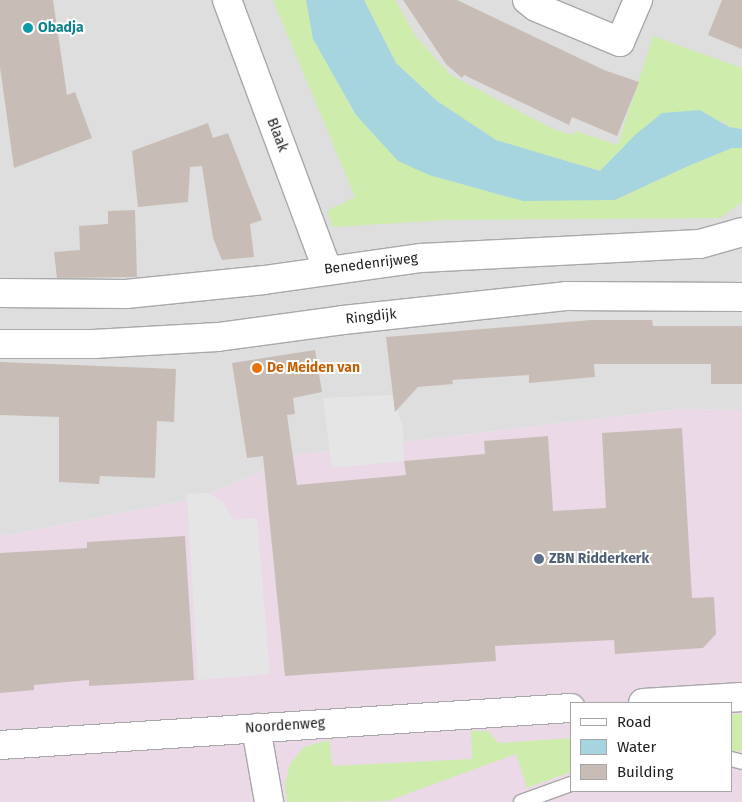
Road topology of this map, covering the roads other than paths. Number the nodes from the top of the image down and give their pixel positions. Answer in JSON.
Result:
{"nodes":[{"id":1,"x":227,"y":0,"type":"edge"},
{"id":2,"x":527,"y":0,"type":"edge"},
{"id":3,"x":638,"y":0,"type":"edge"},
{"id":4,"x":742,"y":232,"type":"edge"},
{"id":5,"x":327,"y":269,"type":"junction"},
{"id":6,"x":0,"y":293,"type":"edge"},
{"id":7,"x":742,"y":297,"type":"edge"},
{"id":8,"x":0,"y":344,"type":"edge"},
{"id":9,"x":742,"y":697,"type":"edge"},
{"id":10,"x":660,"y":702,"type":"edge"},
{"id":11,"x":570,"y":708,"type":"edge"},
{"id":12,"x":256,"y":728,"type":"junction"},
{"id":13,"x":0,"y":745,"type":"edge"},
{"id":14,"x":570,"y":784,"type":"edge"},
{"id":15,"x":269,"y":802,"type":"edge"},
{"id":16,"x":521,"y":802,"type":"edge"}],
"edges":[{"from":1,"to":5,"type":"street","name":"Blaak"},
{"from":2,"to":3,"type":"street"},
{"from":4,"to":5,"type":"street","name":"Benedenrijweg"},
{"from":5,"to":6,"type":"street","name":"Benedenrijweg"},
{"from":7,"to":8,"type":"street","name":"Ringdijk"},
{"from":9,"to":10,"type":"street"},
{"from":11,"to":12,"type":"street","name":"Noordenweg"},
{"from":12,"to":13,"type":"street","name":"Noordenweg"},
{"from":12,"to":15,"type":"street"},
{"from":14,"to":16,"type":"lane"}]}
